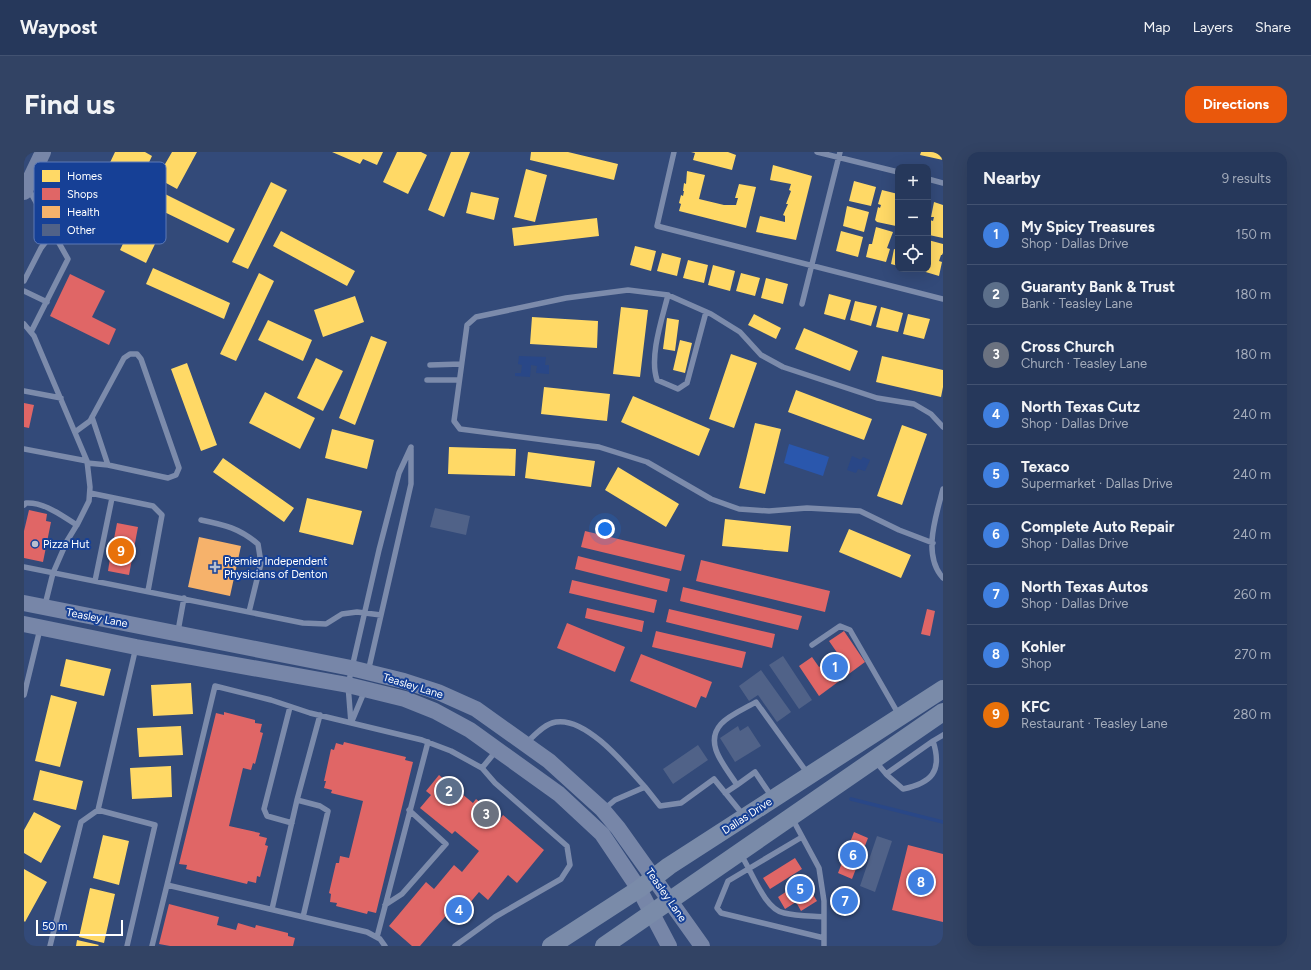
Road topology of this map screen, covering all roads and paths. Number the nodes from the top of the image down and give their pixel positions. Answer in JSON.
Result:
{"nodes":[{"id":1,"x":43,"y":152,"type":"edge"},
{"id":2,"x":674,"y":152,"type":"edge"},
{"id":3,"x":817,"y":152,"type":"edge"},
{"id":4,"x":840,"y":155,"type":"edge"},
{"id":5,"x":38,"y":162,"type":"edge"},
{"id":6,"x":34,"y":170,"type":"edge"},
{"id":7,"x":895,"y":171,"type":"edge"},
{"id":8,"x":931,"y":180,"type":"edge"},
{"id":9,"x":943,"y":183,"type":"edge"},
{"id":10,"x":25,"y":189,"type":"edge"},
{"id":11,"x":34,"y":202,"type":"edge"},
{"id":12,"x":44,"y":244,"type":"edge"},
{"id":13,"x":60,"y":244,"type":"edge"},
{"id":14,"x":813,"y":266,"type":"junction"},
{"id":15,"x":24,"y":281,"type":"edge"},
{"id":16,"x":24,"y":291,"type":"edge"},
{"id":17,"x":668,"y":295,"type":"junction"},
{"id":18,"x":943,"y":299,"type":"edge"},
{"id":19,"x":47,"y":302,"type":"junction"},
{"id":20,"x":802,"y":304,"type":"dead end"},
{"id":21,"x":706,"y":312,"type":"junction"},
{"id":22,"x":24,"y":324,"type":"edge"},
{"id":23,"x":31,"y":332,"type":"junction"},
{"id":24,"x":461,"y":364,"type":"junction"},
{"id":25,"x":430,"y":365,"type":"dead end"},
{"id":26,"x":427,"y":380,"type":"dead end"},
{"id":27,"x":459,"y":380,"type":"junction"},
{"id":28,"x":24,"y":391,"type":"edge"},
{"id":29,"x":61,"y":398,"type":"junction"},
{"id":30,"x":92,"y":417,"type":"junction"},
{"id":31,"x":943,"y":427,"type":"edge"},
{"id":32,"x":75,"y":432,"type":"junction"},
{"id":33,"x":24,"y":449,"type":"edge"},
{"id":34,"x":87,"y":462,"type":"junction"},
{"id":35,"x":108,"y":465,"type":"junction"},
{"id":36,"x":943,"y":489,"type":"edge"},
{"id":37,"x":90,"y":493,"type":"junction"},
{"id":38,"x":112,"y":498,"type":"junction"},
{"id":39,"x":24,"y":505,"type":"edge"},
{"id":40,"x":201,"y":520,"type":"dead end"},
{"id":41,"x":77,"y":525,"type":"junction"},
{"id":42,"x":933,"y":542,"type":"junction"},
{"id":43,"x":24,"y":567,"type":"edge"},
{"id":44,"x":53,"y":572,"type":"junction"},
{"id":45,"x":943,"y":578,"type":"edge"},
{"id":46,"x":95,"y":581,"type":"junction"},
{"id":47,"x":148,"y":591,"type":"junction"},
{"id":48,"x":184,"y":598,"type":"junction"},
{"id":49,"x":24,"y":603,"type":"edge"},
{"id":50,"x":44,"y":607,"type":"junction"},
{"id":51,"x":249,"y":612,"type":"junction"},
{"id":52,"x":364,"y":612,"type":"junction"},
{"id":53,"x":381,"y":615,"type":"junction"},
{"id":54,"x":24,"y":624,"type":"edge"},
{"id":55,"x":41,"y":627,"type":"junction"},
{"id":56,"x":177,"y":633,"type":"junction"},
{"id":57,"x":812,"y":645,"type":"dead end"},
{"id":58,"x":136,"y":647,"type":"junction"},
{"id":59,"x":351,"y":668,"type":"junction"},
{"id":60,"x":366,"y":681,"type":"junction"},
{"id":61,"x":348,"y":685,"type":"junction"},
{"id":62,"x":943,"y":688,"type":"edge"},
{"id":63,"x":24,"y":695,"type":"edge"},
{"id":64,"x":290,"y":707,"type":"junction"},
{"id":65,"x":943,"y":712,"type":"edge"},
{"id":66,"x":320,"y":715,"type":"junction"},
{"id":67,"x":900,"y":716,"type":"junction"},
{"id":68,"x":351,"y":723,"type":"junction"},
{"id":69,"x":876,"y":732,"type":"junction"},
{"id":70,"x":943,"y":735,"type":"edge"},
{"id":71,"x":428,"y":742,"type":"junction"},
{"id":72,"x":933,"y":742,"type":"junction"},
{"id":73,"x":524,"y":744,"type":"junction"},
{"id":74,"x":497,"y":749,"type":"junction"},
{"id":75,"x":881,"y":755,"type":"junction"},
{"id":76,"x":482,"y":768,"type":"junction"},
{"id":77,"x":886,"y":774,"type":"junction"},
{"id":78,"x":810,"y":775,"type":"junction"},
{"id":79,"x":737,"y":785,"type":"junction"},
{"id":80,"x":645,"y":788,"type":"junction"},
{"id":81,"x":725,"y":793,"type":"junction"},
{"id":82,"x":774,"y":799,"type":"junction"},
{"id":83,"x":297,"y":800,"type":"junction"},
{"id":84,"x":98,"y":810,"type":"junction"},
{"id":85,"x":409,"y":810,"type":"junction"},
{"id":86,"x":603,"y":810,"type":"junction"},
{"id":87,"x":745,"y":818,"type":"junction"},
{"id":88,"x":792,"y":818,"type":"junction"},
{"id":89,"x":292,"y":823,"type":"junction"},
{"id":90,"x":802,"y":837,"type":"junction"},
{"id":91,"x":740,"y":853,"type":"junction"},
{"id":92,"x":750,"y":868,"type":"junction"},
{"id":93,"x":654,"y":878,"type":"junction"},
{"id":94,"x":167,"y":885,"type":"junction"},
{"id":95,"x":639,"y":888,"type":"junction"},
{"id":96,"x":670,"y":899,"type":"junction"},
{"id":97,"x":385,"y":905,"type":"junction"},
{"id":98,"x":272,"y":909,"type":"junction"},
{"id":99,"x":651,"y":913,"type":"junction"},
{"id":100,"x":303,"y":917,"type":"junction"},
{"id":101,"x":824,"y":917,"type":"junction"},
{"id":102,"x":377,"y":937,"type":"junction"},
{"id":103,"x":824,"y":938,"type":"junction"},
{"id":104,"x":50,"y":946,"type":"edge"},
{"id":105,"x":128,"y":946,"type":"edge"},
{"id":106,"x":152,"y":946,"type":"edge"},
{"id":107,"x":385,"y":946,"type":"edge"},
{"id":108,"x":455,"y":946,"type":"edge"},
{"id":109,"x":551,"y":946,"type":"edge"},
{"id":110,"x":604,"y":946,"type":"edge"},
{"id":111,"x":669,"y":946,"type":"edge"},
{"id":112,"x":702,"y":946,"type":"edge"},
{"id":113,"x":824,"y":946,"type":"edge"}],
"edges":[{"from":1,"to":5,"type":"main road"},
{"from":2,"to":14,"type":"lane"},
{"from":3,"to":4,"type":"lane"},
{"from":4,"to":7,"type":"lane"},
{"from":4,"to":14,"type":"lane"},
{"from":6,"to":10,"type":"main road"},
{"from":8,"to":9,"type":"lane"},
{"from":10,"to":11,"type":"lane"},
{"from":12,"to":15,"type":"lane"},
{"from":13,"to":19,"type":"lane"},
{"from":14,"to":18,"type":"lane"},
{"from":14,"to":20,"type":"lane"},
{"from":16,"to":19,"type":"lane"},
{"from":17,"to":21,"type":"lane"},
{"from":17,"to":21,"type":"lane"},
{"from":17,"to":24,"type":"lane"},
{"from":19,"to":23,"type":"lane"},
{"from":21,"to":31,"type":"lane"},
{"from":22,"to":23,"type":"lane"},
{"from":23,"to":29,"type":"lane"},
{"from":24,"to":25,"type":"lane"},
{"from":24,"to":27,"type":"lane"},
{"from":26,"to":27,"type":"lane"},
{"from":27,"to":42,"type":"lane"},
{"from":28,"to":29,"type":"lane"},
{"from":29,"to":32,"type":"lane"},
{"from":30,"to":32,"type":"lane"},
{"from":30,"to":35,"type":"lane"},
{"from":30,"to":35,"type":"lane"},
{"from":32,"to":34,"type":"lane"},
{"from":33,"to":34,"type":"lane"},
{"from":34,"to":35,"type":"lane"},
{"from":34,"to":37,"type":"lane"},
{"from":36,"to":42,"type":"lane"},
{"from":37,"to":38,"type":"lane"},
{"from":37,"to":41,"type":"lane"},
{"from":38,"to":46,"type":"lane"},
{"from":38,"to":47,"type":"lane"},
{"from":39,"to":41,"type":"lane"},
{"from":40,"to":51,"type":"lane"},
{"from":41,"to":44,"type":"lane"},
{"from":42,"to":45,"type":"lane"},
{"from":43,"to":44,"type":"lane"},
{"from":44,"to":46,"type":"lane"},
{"from":44,"to":50,"type":"lane"},
{"from":46,"to":47,"type":"lane"},
{"from":47,"to":48,"type":"lane"},
{"from":48,"to":51,"type":"lane"},
{"from":48,"to":56,"type":"lane"},
{"from":49,"to":50,"type":"main road","name":"Teasley Lane"},
{"from":50,"to":55,"type":"main road"},
{"from":50,"to":56,"type":"main road","name":"Teasley Lane"},
{"from":51,"to":52,"type":"lane"},
{"from":52,"to":53,"type":"lane"},
{"from":52,"to":53,"type":"lane"},
{"from":52,"to":59,"type":"lane"},
{"from":53,"to":60,"type":"lane"},
{"from":54,"to":55,"type":"main road","name":"Teasley Lane"},
{"from":55,"to":58,"type":"main road","name":"Teasley Lane"},
{"from":55,"to":63,"type":"lane"},
{"from":56,"to":59,"type":"main road","name":"Teasley Lane"},
{"from":57,"to":67,"type":"lane"},
{"from":58,"to":61,"type":"main road","name":"Teasley Lane"},
{"from":58,"to":84,"type":"lane"},
{"from":59,"to":60,"type":"main road","name":"Teasley Lane"},
{"from":59,"to":61,"type":"lane"},
{"from":60,"to":61,"type":"main road","name":"Teasley Lane"},
{"from":60,"to":68,"type":"lane"},
{"from":60,"to":73,"type":"main road","name":"Teasley Lane"},
{"from":60,"to":74,"type":"main road","name":"Teasley Lane"},
{"from":61,"to":68,"type":"lane"},
{"from":62,"to":67,"type":"main road","name":"Dallas Drive"},
{"from":64,"to":66,"type":"lane"},
{"from":64,"to":89,"type":"lane"},
{"from":64,"to":94,"type":"lane"},
{"from":65,"to":75,"type":"main road"},
{"from":66,"to":68,"type":"lane"},
{"from":66,"to":83,"type":"lane"},
{"from":67,"to":69,"type":"main road","name":"Dallas Drive"},
{"from":68,"to":71,"type":"lane"},
{"from":69,"to":75,"type":"main road"},
{"from":69,"to":78,"type":"main road","name":"Dallas Drive"},
{"from":70,"to":72,"type":"lane"},
{"from":71,"to":76,"type":"lane"},
{"from":71,"to":85,"type":"lane"},
{"from":72,"to":77,"type":"lane"},
{"from":72,"to":77,"type":"lane"},
{"from":73,"to":80,"type":"lane"},
{"from":73,"to":86,"type":"main road","name":"Teasley Lane"},
{"from":74,"to":76,"type":"lane"},
{"from":74,"to":95,"type":"main road","name":"Teasley Lane"},
{"from":75,"to":77,"type":"lane"},
{"from":75,"to":88,"type":"main road"},
{"from":76,"to":108,"type":"lane"},
{"from":78,"to":79,"type":"lane"},
{"from":78,"to":82,"type":"main road","name":"Dallas Drive"},
{"from":79,"to":81,"type":"lane"},
{"from":79,"to":82,"type":"lane"},
{"from":80,"to":81,"type":"lane"},
{"from":80,"to":86,"type":"lane"},
{"from":81,"to":87,"type":"lane"},
{"from":82,"to":87,"type":"main road","name":"Dallas Drive"},
{"from":83,"to":89,"type":"lane"},
{"from":83,"to":100,"type":"lane"},
{"from":84,"to":104,"type":"lane"},
{"from":84,"to":105,"type":"lane"},
{"from":85,"to":97,"type":"lane"},
{"from":85,"to":97,"type":"lane"},
{"from":86,"to":93,"type":"main road","name":"Teasley Lane"},
{"from":87,"to":93,"type":"main road","name":"Dallas Drive"},
{"from":88,"to":90,"type":"lane"},
{"from":88,"to":91,"type":"main road"},
{"from":89,"to":98,"type":"lane"},
{"from":90,"to":92,"type":"lane"},
{"from":90,"to":101,"type":"lane"},
{"from":91,"to":92,"type":"lane"},
{"from":91,"to":96,"type":"main road"},
{"from":92,"to":101,"type":"lane"},
{"from":92,"to":103,"type":"lane"},
{"from":93,"to":95,"type":"main road","name":"Dallas Drive"},
{"from":93,"to":96,"type":"main road","name":"Teasley Lane"},
{"from":94,"to":98,"type":"lane"},
{"from":94,"to":106,"type":"lane"},
{"from":95,"to":99,"type":"main road","name":"Teasley Lane"},
{"from":95,"to":109,"type":"main road","name":"Dallas Drive"},
{"from":96,"to":99,"type":"main road"},
{"from":96,"to":112,"type":"main road","name":"Teasley Lane"},
{"from":97,"to":102,"type":"lane"},
{"from":98,"to":100,"type":"lane"},
{"from":99,"to":110,"type":"main road"},
{"from":99,"to":111,"type":"main road","name":"Teasley Lane"},
{"from":100,"to":102,"type":"lane"},
{"from":101,"to":103,"type":"lane"},
{"from":102,"to":107,"type":"lane"},
{"from":103,"to":113,"type":"lane"}]}
